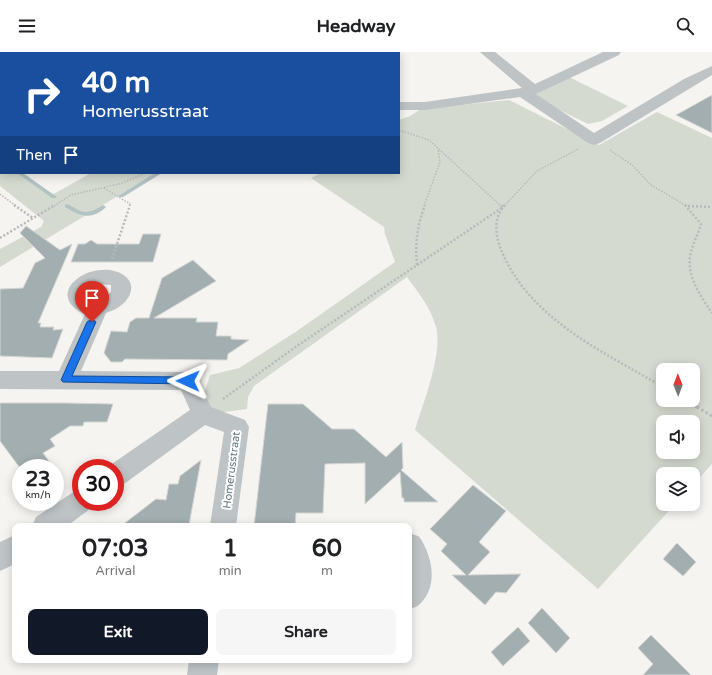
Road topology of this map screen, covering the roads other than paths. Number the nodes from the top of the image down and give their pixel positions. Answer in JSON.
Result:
{"nodes":[{"id":1,"x":487,"y":52,"type":"edge"},
{"id":2,"x":614,"y":52,"type":"edge"},
{"id":3,"x":712,"y":70,"type":"edge"},
{"id":4,"x":529,"y":91,"type":"junction"},
{"id":5,"x":400,"y":106,"type":"edge"},
{"id":6,"x":98,"y":308,"type":"junction"},
{"id":7,"x":0,"y":380,"type":"edge"},
{"id":8,"x":66,"y":380,"type":"junction"},
{"id":9,"x":203,"y":414,"type":"junction"},
{"id":10,"x":124,"y":470,"type":"edge"},
{"id":11,"x":72,"y":506,"type":"edge"},
{"id":12,"x":49,"y":523,"type":"edge"},
{"id":13,"x":223,"y":523,"type":"edge"},
{"id":14,"x":12,"y":550,"type":"edge"},
{"id":15,"x":412,"y":550,"type":"edge"},
{"id":16,"x":0,"y":558,"type":"edge"},
{"id":17,"x":412,"y":591,"type":"edge"},
{"id":18,"x":204,"y":663,"type":"edge"},
{"id":19,"x":202,"y":675,"type":"edge"}],
"edges":[{"from":1,"to":4,"type":"street"},
{"from":2,"to":4,"type":"street"},
{"from":3,"to":4,"type":"street"},
{"from":4,"to":5,"type":"street"},
{"from":6,"to":6,"type":"street"},
{"from":6,"to":8,"type":"street"},
{"from":7,"to":8,"type":"street"},
{"from":8,"to":9,"type":"street"},
{"from":9,"to":10,"type":"street"},
{"from":9,"to":13,"type":"street","name":"Homerusstraat"},
{"from":11,"to":12,"type":"street"},
{"from":14,"to":16,"type":"street"},
{"from":15,"to":17,"type":"street"},
{"from":18,"to":19,"type":"street"}]}
